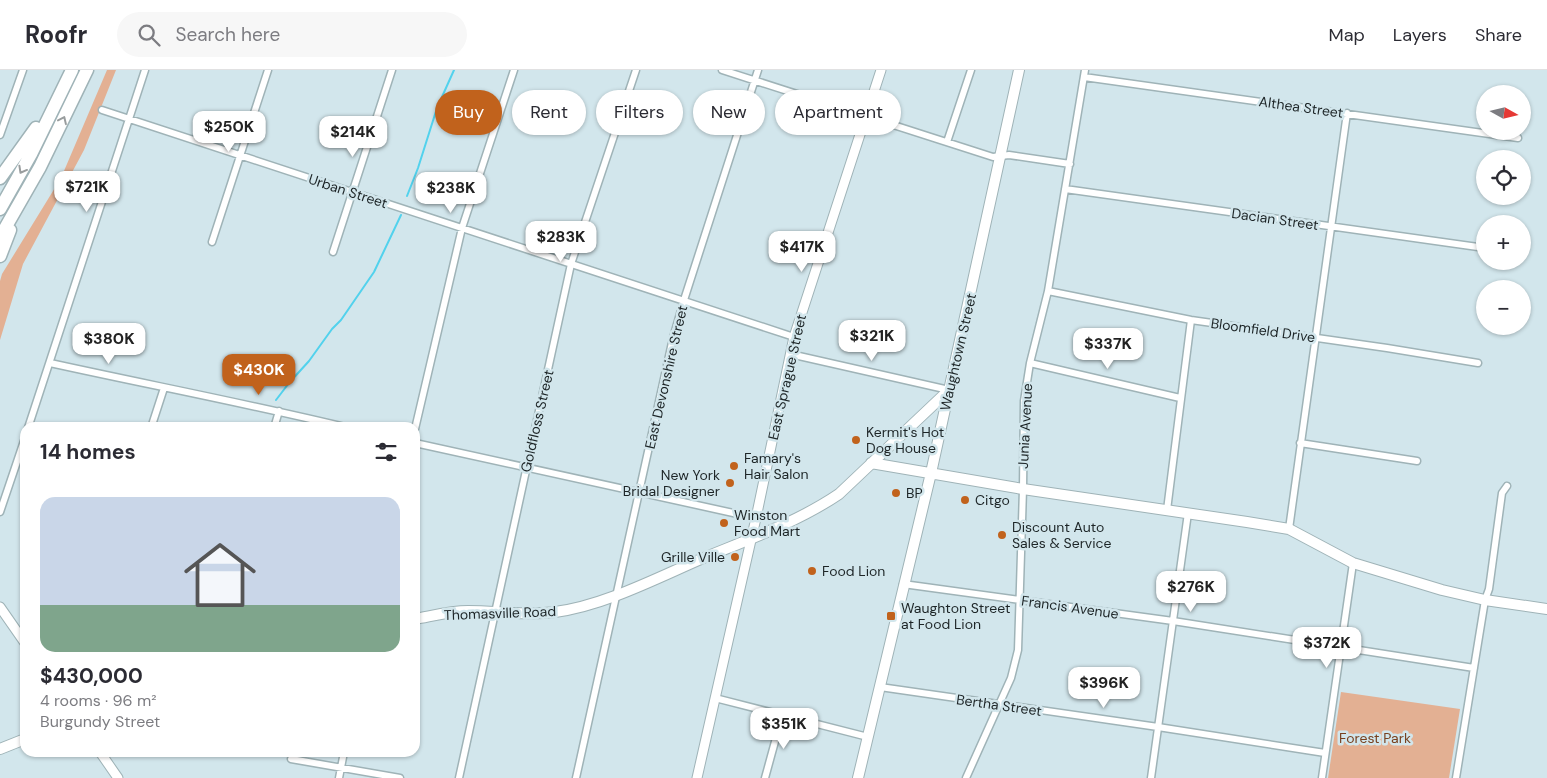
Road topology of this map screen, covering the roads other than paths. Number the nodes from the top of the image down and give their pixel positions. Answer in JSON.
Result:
{"nodes":[{"id":1,"x":23,"y":70,"type":"edge"},
{"id":2,"x":86,"y":70,"type":"edge"},
{"id":3,"x":145,"y":70,"type":"edge"},
{"id":4,"x":268,"y":70,"type":"edge"},
{"id":5,"x":392,"y":70,"type":"edge"},
{"id":6,"x":514,"y":70,"type":"edge"},
{"id":7,"x":636,"y":70,"type":"edge"},
{"id":8,"x":722,"y":70,"type":"edge"},
{"id":9,"x":758,"y":70,"type":"edge"},
{"id":10,"x":881,"y":70,"type":"edge"},
{"id":11,"x":971,"y":70,"type":"edge"},
{"id":12,"x":1018,"y":70,"type":"edge"},
{"id":13,"x":1085,"y":74,"type":"edge"},
{"id":14,"x":70,"y":75,"type":"edge"},
{"id":15,"x":754,"y":81,"type":"junction"},
{"id":16,"x":784,"y":90,"type":"edge"},
{"id":17,"x":874,"y":90,"type":"edge"},
{"id":18,"x":102,"y":110,"type":"dead end"},
{"id":19,"x":1347,"y":114,"type":"junction"},
{"id":20,"x":129,"y":118,"type":"junction"},
{"id":21,"x":901,"y":127,"type":"edge"},
{"id":22,"x":1476,"y":132,"type":"edge"},
{"id":23,"x":860,"y":135,"type":"edge"},
{"id":24,"x":0,"y":136,"type":"edge"},
{"id":25,"x":947,"y":142,"type":"junction"},
{"id":26,"x":240,"y":156,"type":"junction"},
{"id":27,"x":1001,"y":156,"type":"junction"},
{"id":28,"x":1070,"y":164,"type":"junction"},
{"id":29,"x":0,"y":178,"type":"edge"},
{"id":30,"x":1065,"y":189,"type":"junction"},
{"id":31,"x":353,"y":193,"type":"junction"},
{"id":32,"x":25,"y":195,"type":"junction"},
{"id":33,"x":0,"y":209,"type":"edge"},
{"id":34,"x":1330,"y":227,"type":"junction"},
{"id":35,"x":462,"y":228,"type":"junction"},
{"id":36,"x":0,"y":237,"type":"edge"},
{"id":37,"x":212,"y":242,"type":"dead end"},
{"id":38,"x":1476,"y":247,"type":"edge"},
{"id":39,"x":333,"y":252,"type":"dead end"},
{"id":40,"x":0,"y":256,"type":"edge"},
{"id":41,"x":571,"y":264,"type":"junction"},
{"id":42,"x":1048,"y":291,"type":"junction"},
{"id":43,"x":684,"y":300,"type":"junction"},
{"id":44,"x":1191,"y":320,"type":"junction"},
{"id":45,"x":794,"y":337,"type":"junction"},
{"id":46,"x":1315,"y":337,"type":"junction"},
{"id":47,"x":790,"y":354,"type":"junction"},
{"id":48,"x":1478,"y":362,"type":"dead end"},
{"id":49,"x":50,"y":363,"type":"junction"},
{"id":50,"x":1030,"y":364,"type":"junction"},
{"id":51,"x":164,"y":388,"type":"junction"},
{"id":52,"x":949,"y":390,"type":"junction"},
{"id":53,"x":1180,"y":398,"type":"junction"},
{"id":54,"x":279,"y":411,"type":"junction"},
{"id":55,"x":30,"y":422,"type":"edge"},
{"id":56,"x":153,"y":422,"type":"edge"},
{"id":57,"x":276,"y":422,"type":"edge"},
{"id":58,"x":324,"y":422,"type":"edge"},
{"id":59,"x":417,"y":422,"type":"edge"},
{"id":60,"x":1300,"y":443,"type":"junction"},
{"id":61,"x":420,"y":444,"type":"edge"},
{"id":62,"x":20,"y":453,"type":"edge"},
{"id":63,"x":1417,"y":461,"type":"dead end"},
{"id":64,"x":871,"y":463,"type":"junction"},
{"id":65,"x":526,"y":468,"type":"junction"},
{"id":66,"x":931,"y":474,"type":"junction"},
{"id":67,"x":1507,"y":486,"type":"dead end"},
{"id":68,"x":1023,"y":489,"type":"junction"},
{"id":69,"x":640,"y":493,"type":"junction"},
{"id":70,"x":1167,"y":510,"type":"junction"},
{"id":71,"x":0,"y":512,"type":"edge"},
{"id":72,"x":1188,"y":513,"type":"junction"},
{"id":73,"x":756,"y":518,"type":"junction"},
{"id":74,"x":1288,"y":529,"type":"junction"},
{"id":75,"x":752,"y":538,"type":"junction"},
{"id":76,"x":1353,"y":563,"type":"junction"},
{"id":77,"x":903,"y":584,"type":"junction"},
{"id":78,"x":615,"y":596,"type":"junction"},
{"id":79,"x":1020,"y":600,"type":"junction"},
{"id":80,"x":1485,"y":600,"type":"junction"},
{"id":81,"x":0,"y":607,"type":"edge"},
{"id":82,"x":1547,"y":609,"type":"edge"},
{"id":83,"x":494,"y":612,"type":"junction"},
{"id":84,"x":420,"y":618,"type":"edge"},
{"id":85,"x":1173,"y":621,"type":"junction"},
{"id":86,"x":20,"y":637,"type":"edge"},
{"id":87,"x":1341,"y":646,"type":"junction"},
{"id":88,"x":1474,"y":668,"type":"junction"},
{"id":89,"x":880,"y":687,"type":"junction"},
{"id":90,"x":715,"y":698,"type":"junction"},
{"id":91,"x":1000,"y":705,"type":"junction"},
{"id":92,"x":782,"y":716,"type":"junction"},
{"id":93,"x":1158,"y":727,"type":"junction"},
{"id":94,"x":868,"y":737,"type":"junction"},
{"id":95,"x":20,"y":741,"type":"edge"},
{"id":96,"x":0,"y":749,"type":"edge"},
{"id":97,"x":1325,"y":753,"type":"junction"},
{"id":98,"x":103,"y":757,"type":"edge"},
{"id":99,"x":343,"y":757,"type":"edge"},
{"id":100,"x":291,"y":759,"type":"dead end"},
{"id":101,"x":341,"y":768,"type":"junction"},
{"id":102,"x":118,"y":778,"type":"edge"},
{"id":103,"x":339,"y":778,"type":"edge"},
{"id":104,"x":400,"y":778,"type":"edge"},
{"id":105,"x":459,"y":778,"type":"edge"},
{"id":106,"x":576,"y":778,"type":"edge"},
{"id":107,"x":698,"y":778,"type":"edge"},
{"id":108,"x":765,"y":778,"type":"edge"},
{"id":109,"x":858,"y":778,"type":"edge"},
{"id":110,"x":966,"y":778,"type":"edge"},
{"id":111,"x":1151,"y":778,"type":"edge"},
{"id":112,"x":1322,"y":778,"type":"edge"},
{"id":113,"x":1456,"y":778,"type":"edge"}],
"edges":[{"from":1,"to":24,"type":"street"},
{"from":32,"to":2,"type":"highway","one_way":true},
{"from":3,"to":20,"type":"street"},
{"from":4,"to":26,"type":"street"},
{"from":5,"to":31,"type":"street"},
{"from":6,"to":35,"type":"street"},
{"from":7,"to":41,"type":"street","name":"Goldfloss Street"},
{"from":8,"to":15,"type":"street"},
{"from":9,"to":15,"type":"street","name":"East Devonshire Street"},
{"from":10,"to":17,"type":"street","name":"East Sprague Street"},
{"from":11,"to":25,"type":"street"},
{"from":12,"to":27,"type":"main road","name":"Waughtown Street"},
{"from":13,"to":19,"type":"street","name":"Althea Street"},
{"from":13,"to":28,"type":"street","name":"Junia Avenue"},
{"from":14,"to":29,"type":"highway"},
{"from":14,"to":33,"type":"highway","one_way":true},
{"from":15,"to":16,"type":"street"},
{"from":15,"to":43,"type":"street","name":"East Devonshire Street"},
{"from":18,"to":20,"type":"street","name":"Urban Street"},
{"from":19,"to":22,"type":"street","name":"Althea Street"},
{"from":19,"to":34,"type":"street"},
{"from":20,"to":26,"type":"street","name":"Urban Street"},
{"from":20,"to":49,"type":"street"},
{"from":21,"to":25,"type":"street"},
{"from":23,"to":45,"type":"street","name":"East Sprague Street"},
{"from":25,"to":27,"type":"street"},
{"from":26,"to":31,"type":"street","name":"Urban Street"},
{"from":26,"to":37,"type":"street"},
{"from":27,"to":28,"type":"street"},
{"from":27,"to":52,"type":"main road","name":"Waughtown Street"},
{"from":28,"to":30,"type":"street","name":"Junia Avenue"},
{"from":30,"to":34,"type":"street","name":"Dacian Street"},
{"from":30,"to":42,"type":"street","name":"Junia Avenue"},
{"from":31,"to":35,"type":"street","name":"Urban Street"},
{"from":31,"to":39,"type":"street"},
{"from":32,"to":36,"type":"highway"},
{"from":32,"to":40,"type":"highway"},
{"from":34,"to":38,"type":"street","name":"Dacian Street"},
{"from":34,"to":46,"type":"street"},
{"from":35,"to":41,"type":"street","name":"Urban Street"},
{"from":35,"to":59,"type":"street"},
{"from":41,"to":43,"type":"street","name":"Urban Street"},
{"from":41,"to":65,"type":"street","name":"Goldfloss Street"},
{"from":42,"to":44,"type":"street","name":"Bloomfield Drive"},
{"from":42,"to":50,"type":"street","name":"Junia Avenue"},
{"from":43,"to":45,"type":"street","name":"Urban Street"},
{"from":43,"to":69,"type":"street","name":"East Devonshire Street"},
{"from":44,"to":46,"type":"street","name":"Bloomfield Drive"},
{"from":44,"to":53,"type":"street"},
{"from":45,"to":47,"type":"street","name":"East Sprague Street"},
{"from":46,"to":48,"type":"street","name":"Bloomfield Drive"},
{"from":46,"to":60,"type":"street"},
{"from":47,"to":52,"type":"street"},
{"from":47,"to":73,"type":"street","name":"East Sprague Street"},
{"from":49,"to":51,"type":"street"},
{"from":49,"to":55,"type":"street"},
{"from":50,"to":53,"type":"street"},
{"from":50,"to":68,"type":"street","name":"Junia Avenue"},
{"from":51,"to":54,"type":"street"},
{"from":51,"to":56,"type":"street"},
{"from":52,"to":64,"type":"main road","name":"Thomasville Road"},
{"from":52,"to":66,"type":"main road","name":"Waughtown Street"},
{"from":53,"to":70,"type":"street"},
{"from":54,"to":57,"type":"street"},
{"from":54,"to":58,"type":"street"},
{"from":60,"to":63,"type":"street"},
{"from":60,"to":74,"type":"street"},
{"from":61,"to":65,"type":"street"},
{"from":62,"to":71,"type":"street"},
{"from":64,"to":66,"type":"main road"},
{"from":64,"to":75,"type":"main road","name":"Thomasville Road"},
{"from":65,"to":69,"type":"street"},
{"from":65,"to":83,"type":"street","name":"Goldfloss Street"},
{"from":66,"to":68,"type":"main road"},
{"from":66,"to":77,"type":"main road","name":"Waughtown Street"},
{"from":67,"to":80,"type":"street"},
{"from":68,"to":70,"type":"main road"},
{"from":68,"to":79,"type":"street","name":"Junia Avenue"},
{"from":69,"to":73,"type":"street"},
{"from":69,"to":78,"type":"street","name":"East Devonshire Street"},
{"from":70,"to":72,"type":"main road"},
{"from":72,"to":74,"type":"main road"},
{"from":72,"to":85,"type":"street"},
{"from":73,"to":75,"type":"street","name":"East Sprague Street"},
{"from":74,"to":76,"type":"main road"},
{"from":75,"to":78,"type":"main road","name":"Thomasville Road"},
{"from":75,"to":90,"type":"street","name":"East Sprague Street"},
{"from":76,"to":80,"type":"main road"},
{"from":76,"to":87,"type":"street"},
{"from":77,"to":79,"type":"street","name":"Francis Avenue"},
{"from":77,"to":89,"type":"main road","name":"Waughtown Street"},
{"from":78,"to":83,"type":"main road","name":"Thomasville Road"},
{"from":78,"to":106,"type":"street","name":"East Devonshire Street"},
{"from":79,"to":85,"type":"street","name":"Francis Avenue"},
{"from":79,"to":91,"type":"street","name":"Junia Avenue"},
{"from":80,"to":82,"type":"main road"},
{"from":80,"to":88,"type":"street"},
{"from":81,"to":86,"type":"street"},
{"from":83,"to":84,"type":"main road","name":"Thomasville Road"},
{"from":83,"to":105,"type":"street","name":"Goldfloss Street"},
{"from":85,"to":87,"type":"street","name":"Francis Avenue"},
{"from":85,"to":93,"type":"street"},
{"from":87,"to":88,"type":"street","name":"Francis Avenue"},
{"from":87,"to":97,"type":"street"},
{"from":88,"to":113,"type":"street"},
{"from":89,"to":91,"type":"street","name":"Bertha Street"},
{"from":89,"to":94,"type":"main road","name":"Waughtown Street"},
{"from":90,"to":92,"type":"street"},
{"from":90,"to":107,"type":"street","name":"East Sprague Street"},
{"from":91,"to":93,"type":"street","name":"Bertha Street"},
{"from":91,"to":110,"type":"street","name":"Junia Avenue"},
{"from":92,"to":94,"type":"street"},
{"from":92,"to":108,"type":"street"},
{"from":93,"to":97,"type":"street","name":"Bertha Street"},
{"from":93,"to":111,"type":"street"},
{"from":94,"to":109,"type":"main road","name":"Waughtown Street"},
{"from":95,"to":96,"type":"main road"},
{"from":97,"to":112,"type":"street"},
{"from":98,"to":102,"type":"street"},
{"from":99,"to":101,"type":"street"},
{"from":100,"to":101,"type":"street"},
{"from":101,"to":103,"type":"street"},
{"from":101,"to":104,"type":"street"}]}
